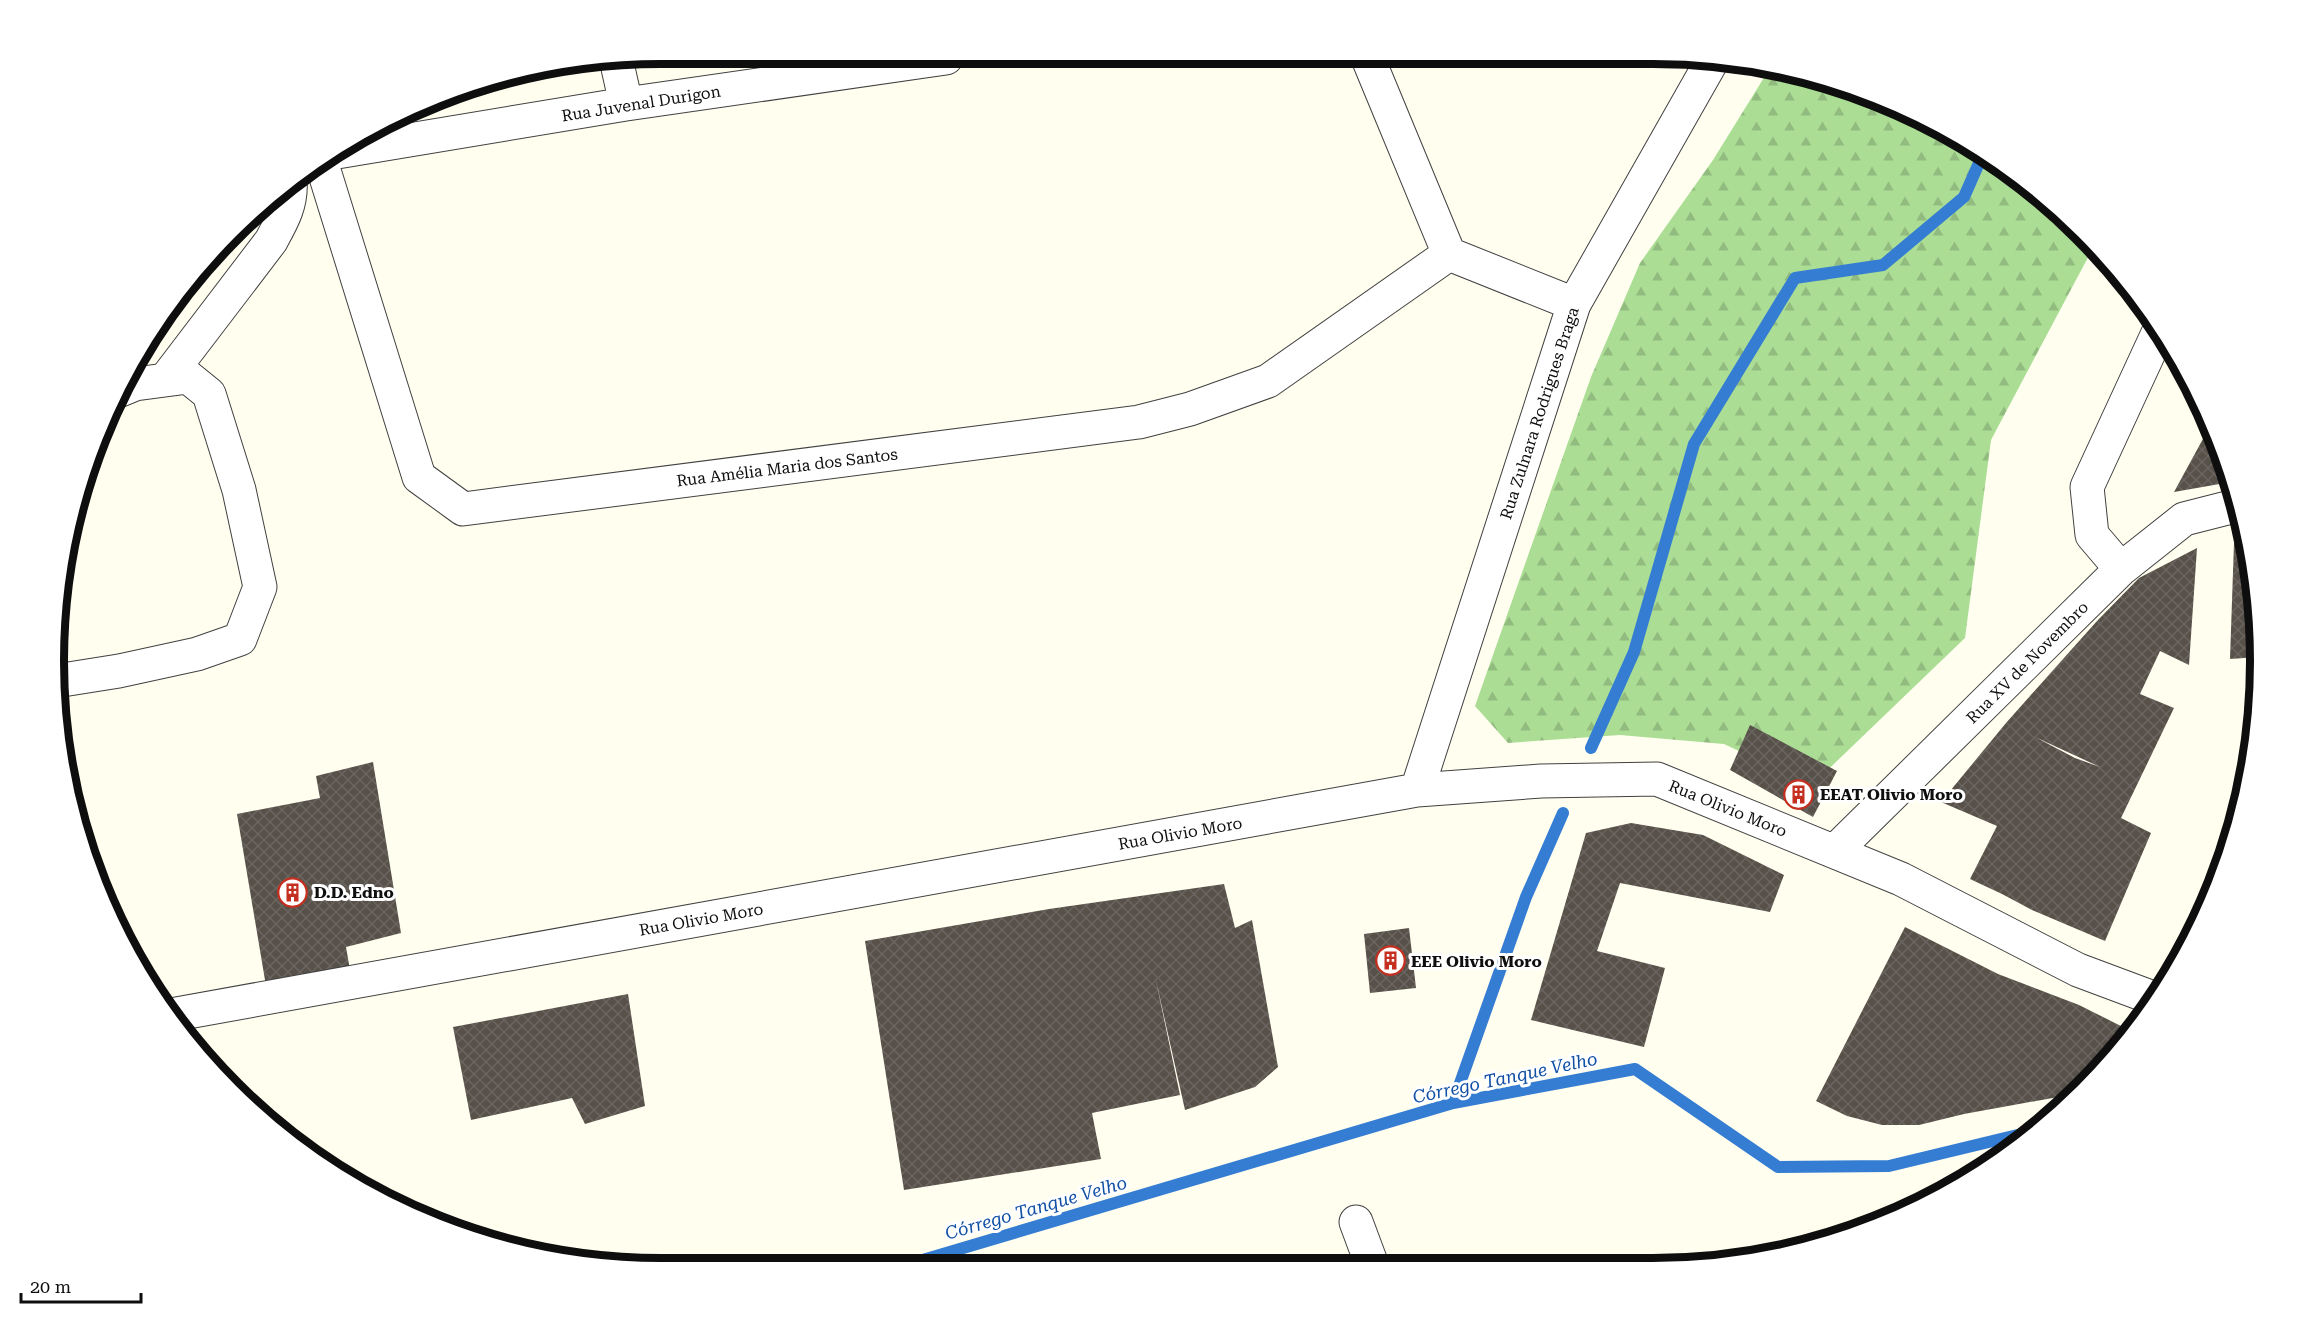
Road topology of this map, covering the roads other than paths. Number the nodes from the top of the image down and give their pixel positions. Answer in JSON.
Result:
{"nodes":[{"id":1,"x":904,"y":64,"type":"edge"},
{"id":2,"x":1370,"y":64,"type":"edge"},
{"id":3,"x":618,"y":66,"type":"edge"},
{"id":4,"x":1708,"y":68,"type":"edge"},
{"id":5,"x":626,"y":104,"type":"junction"},
{"id":6,"x":356,"y":149,"type":"edge"},
{"id":7,"x":324,"y":170,"type":"edge"},
{"id":8,"x":291,"y":194,"type":"edge"},
{"id":9,"x":1449,"y":254,"type":"junction"},
{"id":10,"x":1574,"y":304,"type":"junction"},
{"id":11,"x":2155,"y":339,"type":"edge"},
{"id":12,"x":165,"y":380,"type":"junction"},
{"id":13,"x":132,"y":385,"type":"edge"},
{"id":14,"x":2229,"y":508,"type":"edge"},
{"id":15,"x":2121,"y":569,"type":"junction"},
{"id":16,"x":65,"y":680,"type":"edge"},
{"id":17,"x":1417,"y":790,"type":"junction"},
{"id":18,"x":1835,"y":851,"type":"junction"},
{"id":19,"x":2147,"y":996,"type":"edge"},
{"id":20,"x":180,"y":1013,"type":"edge"},
{"id":21,"x":1356,"y":1222,"type":"dead end"},
{"id":22,"x":1369,"y":1258,"type":"edge"}],
"edges":[{"from":1,"to":5,"type":"street","name":"Rua Juvenal Durigon"},
{"from":2,"to":9,"type":"street"},
{"from":3,"to":5,"type":"street"},
{"from":4,"to":10,"type":"street","name":"Rua Zulnara Rodrigues Braga"},
{"from":5,"to":6,"type":"street","name":"Rua Juvenal Durigon"},
{"from":7,"to":9,"type":"street","name":"Rua Amélia Maria dos Santos"},
{"from":8,"to":12,"type":"street"},
{"from":9,"to":10,"type":"street"},
{"from":10,"to":17,"type":"street","name":"Rua Zulnara Rodrigues Braga"},
{"from":11,"to":15,"type":"street"},
{"from":12,"to":13,"type":"street"},
{"from":12,"to":16,"type":"street"},
{"from":14,"to":15,"type":"street","name":"Rua XV de Novembro"},
{"from":15,"to":18,"type":"street","name":"Rua XV de Novembro"},
{"from":17,"to":18,"type":"street","name":"Rua Olivio Moro"},
{"from":17,"to":20,"type":"street","name":"Rua Olivio Moro"},
{"from":18,"to":19,"type":"street","name":"Rua Olivio Moro"},
{"from":21,"to":22,"type":"street"}]}
